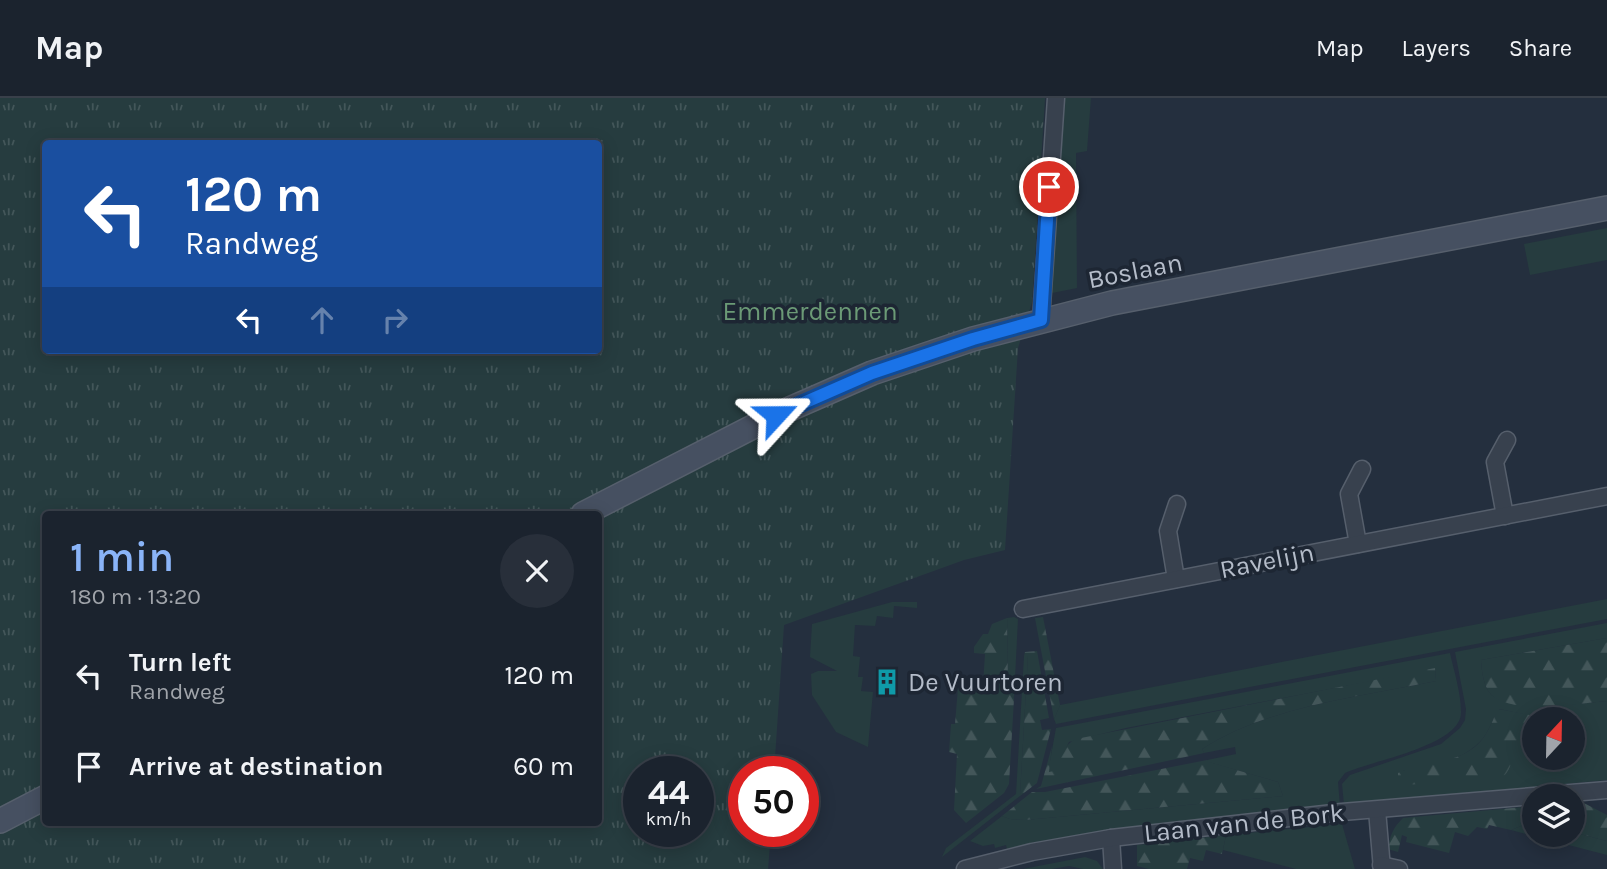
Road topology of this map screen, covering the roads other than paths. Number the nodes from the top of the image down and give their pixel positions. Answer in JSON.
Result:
{"nodes":[{"id":1,"x":1056,"y":98,"type":"edge"},
{"id":2,"x":1607,"y":208,"type":"edge"},
{"id":3,"x":1041,"y":320,"type":"junction"},
{"id":4,"x":1507,"y":440,"type":"dead end"},
{"id":5,"x":1362,"y":469,"type":"dead end"},
{"id":6,"x":1607,"y":496,"type":"edge"},
{"id":7,"x":1177,"y":504,"type":"dead end"},
{"id":8,"x":589,"y":511,"type":"edge"},
{"id":9,"x":1505,"y":516,"type":"junction"},
{"id":10,"x":1359,"y":544,"type":"junction"},
{"id":11,"x":1176,"y":579,"type":"junction"},
{"id":12,"x":1023,"y":609,"type":"dead end"},
{"id":13,"x":1607,"y":790,"type":"edge"},
{"id":14,"x":42,"y":799,"type":"edge"},
{"id":15,"x":1377,"y":810,"type":"junction"},
{"id":16,"x":0,"y":821,"type":"edge"},
{"id":17,"x":1111,"y":838,"type":"junction"},
{"id":18,"x":1381,"y":867,"type":"edge"},
{"id":19,"x":965,"y":869,"type":"edge"},
{"id":20,"x":1113,"y":869,"type":"edge"},
{"id":21,"x":1399,"y":869,"type":"edge"}],
"edges":[{"from":1,"to":3,"type":"street"},
{"from":2,"to":3,"type":"main road","name":"Boslaan"},
{"from":3,"to":8,"type":"main road","name":"Boslaan"},
{"from":4,"to":9,"type":"street"},
{"from":5,"to":10,"type":"street"},
{"from":6,"to":9,"type":"street","name":"Ravelijn"},
{"from":7,"to":11,"type":"street"},
{"from":9,"to":10,"type":"street","name":"Ravelijn"},
{"from":10,"to":11,"type":"street","name":"Ravelijn"},
{"from":11,"to":12,"type":"street","name":"Ravelijn"},
{"from":13,"to":15,"type":"street","name":"Laan van de Bork"},
{"from":14,"to":16,"type":"main road"},
{"from":15,"to":17,"type":"street","name":"Laan van de Bork"},
{"from":15,"to":18,"type":"street","name":"Laan van de Bork"},
{"from":17,"to":19,"type":"street","name":"Laan van de Bork"},
{"from":17,"to":20,"type":"street","name":"Laan van de Bork"},
{"from":18,"to":21,"type":"street","name":"Laan van de Bork"}]}
